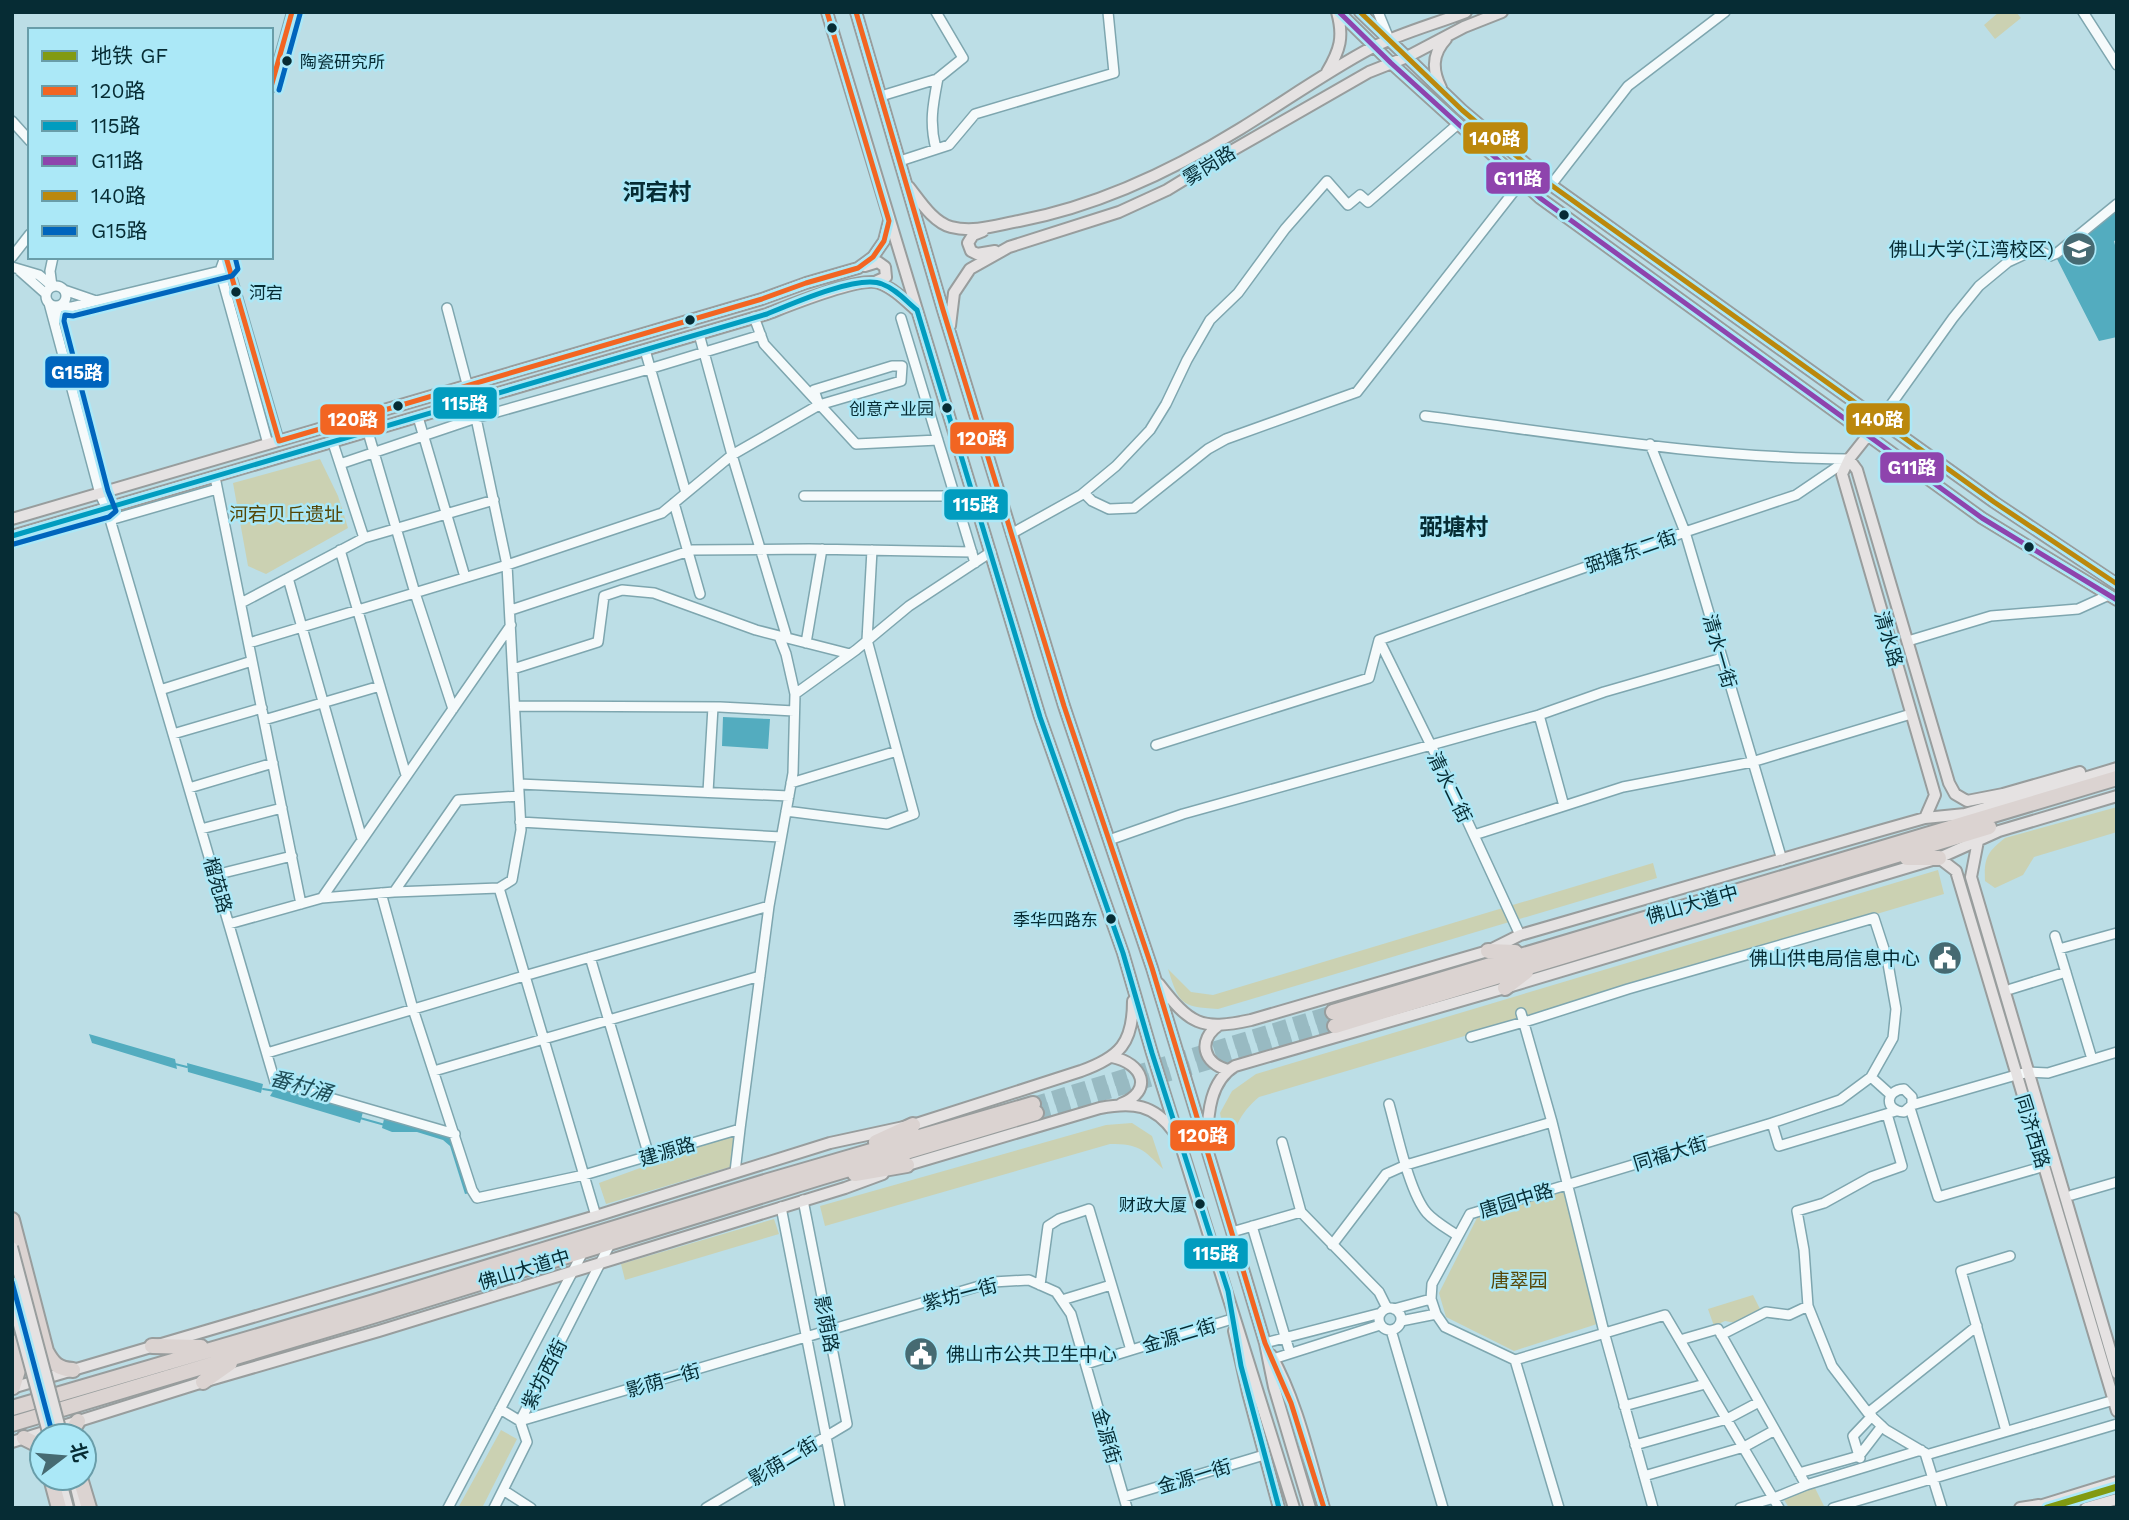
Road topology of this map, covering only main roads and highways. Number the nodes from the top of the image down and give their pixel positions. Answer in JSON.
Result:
{"nodes":[{"id":1,"x":827,"y":12,"type":"edge"},
{"id":2,"x":856,"y":12,"type":"edge"},
{"id":3,"x":1338,"y":12,"type":"edge"},
{"id":4,"x":1360,"y":12,"type":"edge"},
{"id":5,"x":1466,"y":12,"type":"edge"},
{"id":6,"x":1503,"y":12,"type":"edge"},
{"id":7,"x":1451,"y":34,"type":"junction"},
{"id":8,"x":1390,"y":40,"type":"junction"},
{"id":9,"x":1374,"y":47,"type":"junction"},
{"id":10,"x":1407,"y":57,"type":"junction"},
{"id":11,"x":1391,"y":63,"type":"junction"},
{"id":12,"x":1326,"y":73,"type":"junction"},
{"id":13,"x":1444,"y":93,"type":"junction"},
{"id":14,"x":906,"y":182,"type":"junction"},
{"id":15,"x":889,"y":221,"type":"junction"},
{"id":16,"x":991,"y":226,"type":"junction"},
{"id":17,"x":1006,"y":249,"type":"junction"},
{"id":18,"x":858,"y":268,"type":"junction"},
{"id":19,"x":877,"y":281,"type":"junction"},
{"id":20,"x":917,"y":310,"type":"junction"},
{"id":21,"x":950,"y":332,"type":"junction"},
{"id":22,"x":1880,"y":420,"type":"junction"},
{"id":23,"x":1868,"y":437,"type":"junction"},
{"id":24,"x":1849,"y":459,"type":"junction"},
{"id":25,"x":12,"y":519,"type":"edge"},
{"id":26,"x":12,"y":536,"type":"edge"},
{"id":27,"x":1884,"y":562,"type":"junction"},
{"id":28,"x":1868,"y":566,"type":"junction"},
{"id":29,"x":2117,"y":584,"type":"edge"},
{"id":30,"x":2113,"y":598,"type":"edge"},
{"id":31,"x":1908,"y":641,"type":"junction"},
{"id":32,"x":1892,"y":646,"type":"junction"},
{"id":33,"x":1927,"y":709,"type":"junction"},
{"id":34,"x":1911,"y":714,"type":"junction"},
{"id":35,"x":2117,"y":761,"type":"edge"},
{"id":36,"x":2117,"y":768,"type":"edge"},
{"id":37,"x":2117,"y":778,"type":"edge"},
{"id":38,"x":2117,"y":786,"type":"edge"},
{"id":39,"x":2003,"y":794,"type":"junction"},
{"id":40,"x":2117,"y":796,"type":"edge"},
{"id":41,"x":2049,"y":802,"type":"junction"},
{"id":42,"x":2117,"y":802,"type":"edge"},
{"id":43,"x":1982,"y":809,"type":"junction"},
{"id":44,"x":1965,"y":814,"type":"junction"},
{"id":45,"x":1925,"y":818,"type":"junction"},
{"id":46,"x":2034,"y":821,"type":"junction"},
{"id":47,"x":1926,"y":836,"type":"junction"},
{"id":48,"x":1978,"y":841,"type":"junction"},
{"id":49,"x":1892,"y":858,"type":"junction"},
{"id":50,"x":1940,"y":858,"type":"junction"},
{"id":51,"x":1971,"y":877,"type":"junction"},
{"id":52,"x":1958,"y":879,"type":"junction"},
{"id":53,"x":1488,"y":951,"type":"junction"},
{"id":54,"x":1976,"y":958,"type":"junction"},
{"id":55,"x":1533,"y":959,"type":"junction"},
{"id":56,"x":1984,"y":968,"type":"junction"},
{"id":57,"x":1154,"y":978,"type":"junction"},
{"id":58,"x":1983,"y":980,"type":"junction"},
{"id":59,"x":1133,"y":988,"type":"junction"},
{"id":60,"x":1505,"y":988,"type":"junction"},
{"id":61,"x":1334,"y":1019,"type":"tunnel mouth"},
{"id":62,"x":1219,"y":1026,"type":"junction"},
{"id":63,"x":1112,"y":1057,"type":"junction"},
{"id":64,"x":1227,"y":1071,"type":"junction"},
{"id":65,"x":2032,"y":1072,"type":"junction"},
{"id":66,"x":2014,"y":1076,"type":"junction"},
{"id":67,"x":1119,"y":1105,"type":"junction"},
{"id":68,"x":1035,"y":1109,"type":"tunnel mouth"},
{"id":69,"x":913,"y":1125,"type":"junction"},
{"id":70,"x":1180,"y":1141,"type":"junction"},
{"id":71,"x":1207,"y":1150,"type":"junction"},
{"id":72,"x":906,"y":1165,"type":"junction"},
{"id":73,"x":818,"y":1172,"type":"junction"},
{"id":74,"x":12,"y":1220,"type":"edge"},
{"id":75,"x":2077,"y":1238,"type":"junction"},
{"id":76,"x":12,"y":1247,"type":"edge"},
{"id":77,"x":2090,"y":1255,"type":"junction"},
{"id":78,"x":2088,"y":1274,"type":"junction"},
{"id":79,"x":1228,"y":1291,"type":"junction"},
{"id":80,"x":12,"y":1299,"type":"edge"},
{"id":81,"x":12,"y":1342,"type":"edge"},
{"id":82,"x":1265,"y":1343,"type":"junction"},
{"id":83,"x":152,"y":1346,"type":"junction"},
{"id":84,"x":217,"y":1348,"type":"junction"},
{"id":85,"x":2117,"y":1348,"type":"edge"},
{"id":86,"x":242,"y":1354,"type":"junction"},
{"id":87,"x":73,"y":1370,"type":"junction"},
{"id":88,"x":2117,"y":1373,"type":"edge"},
{"id":89,"x":203,"y":1382,"type":"junction"},
{"id":90,"x":13,"y":1387,"type":"edge"},
{"id":91,"x":2115,"y":1406,"type":"edge"},
{"id":92,"x":12,"y":1408,"type":"edge"},
{"id":93,"x":78,"y":1421,"type":"joint"},
{"id":94,"x":45,"y":1422,"type":"edge"},
{"id":95,"x":58,"y":1422,"type":"edge"},
{"id":96,"x":12,"y":1423,"type":"edge"},
{"id":97,"x":18,"y":1440,"type":"edge"},
{"id":98,"x":2117,"y":1482,"type":"edge"},
{"id":99,"x":2117,"y":1499,"type":"edge"},
{"id":100,"x":2048,"y":1503,"type":"junction"},
{"id":101,"x":1279,"y":1508,"type":"edge"},
{"id":102,"x":1294,"y":1508,"type":"edge"},
{"id":103,"x":1310,"y":1508,"type":"edge"},
{"id":104,"x":1324,"y":1508,"type":"edge"},
{"id":105,"x":2020,"y":1508,"type":"edge"},
{"id":106,"x":2033,"y":1508,"type":"edge"},
{"id":107,"x":2086,"y":1508,"type":"edge"}],
"edges":[{"from":1,"to":15,"type":"main road"},
{"from":2,"to":14,"type":"main road"},
{"from":3,"to":9,"type":"main road"},
{"from":3,"to":12,"type":"main road"},
{"from":4,"to":8,"type":"main road"},
{"from":5,"to":8,"type":"main road","name":"雾岗路"},
{"from":6,"to":7,"type":"main road","name":"雾岗路"},
{"from":7,"to":10,"type":"main road","name":"雾岗路"},
{"from":7,"to":13,"type":"main road"},
{"from":8,"to":9,"type":"main road","name":"雾岗路"},
{"from":8,"to":10,"type":"main road"},
{"from":9,"to":11,"type":"main road"},
{"from":9,"to":12,"type":"main road","name":"雾岗路"},
{"from":10,"to":11,"type":"main road","name":"雾岗路"},
{"from":10,"to":13,"type":"main road"},
{"from":11,"to":17,"type":"main road","name":"雾岗路"},
{"from":11,"to":23,"type":"main road"},
{"from":12,"to":16,"type":"main road","name":"雾岗路"},
{"from":13,"to":22,"type":"main road"},
{"from":14,"to":16,"type":"main road","name":"雾岗路"},
{"from":14,"to":21,"type":"main road"},
{"from":15,"to":18,"type":"main road"},
{"from":15,"to":20,"type":"main road"},
{"from":16,"to":17,"type":"main road"},
{"from":17,"to":21,"type":"main road","name":"雾岗路"},
{"from":18,"to":19,"type":"main road"},
{"from":18,"to":25,"type":"main road"},
{"from":19,"to":20,"type":"main road"},
{"from":19,"to":26,"type":"main road"},
{"from":20,"to":59,"type":"main road"},
{"from":21,"to":57,"type":"main road"},
{"from":22,"to":23,"type":"main road","name":"弼塘东二街"},
{"from":22,"to":29,"type":"main road"},
{"from":23,"to":24,"type":"main road","name":"弼塘东二街"},
{"from":23,"to":30,"type":"main road"},
{"from":24,"to":27,"type":"main road"},
{"from":24,"to":28,"type":"main road","name":"清水路"},
{"from":27,"to":28,"type":"main road"},
{"from":27,"to":31,"type":"main road"},
{"from":28,"to":32,"type":"main road","name":"清水路"},
{"from":31,"to":32,"type":"main road"},
{"from":31,"to":33,"type":"main road"},
{"from":32,"to":34,"type":"main road","name":"清水路"},
{"from":33,"to":34,"type":"main road"},
{"from":33,"to":39,"type":"main road"},
{"from":34,"to":45,"type":"main road","name":"清水路"},
{"from":35,"to":39,"type":"main road"},
{"from":36,"to":41,"type":"main road"},
{"from":37,"to":41,"type":"highway"},
{"from":38,"to":41,"type":"highway"},
{"from":39,"to":43,"type":"main road"},
{"from":40,"to":41,"type":"main road"},
{"from":41,"to":43,"type":"main road"},
{"from":41,"to":46,"type":"main road"},
{"from":41,"to":47,"type":"highway","name":"佛山大道中"},
{"from":41,"to":49,"type":"highway","name":"佛山大道中"},
{"from":42,"to":46,"type":"main road"},
{"from":43,"to":44,"type":"main road"},
{"from":44,"to":45,"type":"main road"},
{"from":44,"to":47,"type":"highway"},
{"from":45,"to":53,"type":"main road"},
{"from":46,"to":48,"type":"main road"},
{"from":47,"to":55,"type":"highway","name":"佛山大道中"},
{"from":48,"to":50,"type":"main road"},
{"from":48,"to":51,"type":"main road","name":"同济西路"},
{"from":49,"to":50,"type":"highway"},
{"from":49,"to":55,"type":"highway","name":"佛山大道中"},
{"from":50,"to":52,"type":"main road","name":"同济西路"},
{"from":50,"to":60,"type":"main road"},
{"from":51,"to":65,"type":"main road","name":"同济西路"},
{"from":51,"to":65,"type":"main road"},
{"from":52,"to":54,"type":"main road"},
{"from":52,"to":56,"type":"main road","name":"同济西路"},
{"from":53,"to":55,"type":"highway"},
{"from":53,"to":62,"type":"main road"},
{"from":54,"to":56,"type":"main road"},
{"from":54,"to":58,"type":"main road"},
{"from":55,"to":60,"type":"highway"},
{"from":55,"to":61,"type":"highway","name":"佛山大道中"},
{"from":56,"to":58,"type":"main road"},
{"from":56,"to":66,"type":"main road","name":"同济西路"},
{"from":57,"to":62,"type":"main road"},
{"from":57,"to":71,"type":"main road"},
{"from":58,"to":66,"type":"main road"},
{"from":59,"to":63,"type":"main road"},
{"from":59,"to":70,"type":"main road"},
{"from":60,"to":64,"type":"main road"},
{"from":62,"to":64,"type":"main road"},
{"from":63,"to":67,"type":"main road"},
{"from":63,"to":69,"type":"main road"},
{"from":64,"to":71,"type":"main road"},
{"from":65,"to":75,"type":"main road","name":"同济西路"},
{"from":65,"to":77,"type":"main road"},
{"from":66,"to":91,"type":"main road","name":"同济西路"},
{"from":66,"to":91,"type":"main road"},
{"from":67,"to":70,"type":"main road"},
{"from":67,"to":72,"type":"main road","name":"佛山大道中"},
{"from":68,"to":73,"type":"highway","name":"佛山大道中"},
{"from":69,"to":73,"type":"highway"},
{"from":69,"to":83,"type":"main road"},
{"from":70,"to":79,"type":"main road"},
{"from":71,"to":82,"type":"main road"},
{"from":72,"to":73,"type":"highway"},
{"from":72,"to":89,"type":"main road","name":"佛山大道中"},
{"from":73,"to":84,"type":"highway","name":"佛山大道中"},
{"from":73,"to":86,"type":"highway","name":"佛山大道中"},
{"from":74,"to":87,"type":"highway"},
{"from":75,"to":77,"type":"main road"},
{"from":75,"to":78,"type":"main road","name":"同济西路"},
{"from":76,"to":95,"type":"main road","bridge":true},
{"from":77,"to":78,"type":"main road"},
{"from":77,"to":85,"type":"main road"},
{"from":78,"to":88,"type":"main road","name":"同济西路"},
{"from":79,"to":101,"type":"main road"},
{"from":79,"to":102,"type":"main road"},
{"from":80,"to":94,"type":"main road","bridge":true},
{"from":81,"to":90,"type":"highway"},
{"from":82,"to":103,"type":"main road"},
{"from":82,"to":104,"type":"main road"},
{"from":83,"to":84,"type":"highway"},
{"from":83,"to":87,"type":"main road"},
{"from":84,"to":92,"type":"highway","name":"佛山大道中"},
{"from":86,"to":89,"type":"highway"},
{"from":86,"to":96,"type":"highway","name":"佛山大道中"},
{"from":87,"to":90,"type":"main road"},
{"from":89,"to":93,"type":"main road","name":"佛山大道中"},
{"from":93,"to":97,"type":"main road","name":"佛山大道中"},
{"from":98,"to":100,"type":"main road"},
{"from":99,"to":107,"type":"main road"},
{"from":100,"to":105,"type":"main road"},
{"from":100,"to":106,"type":"main road"}]}
